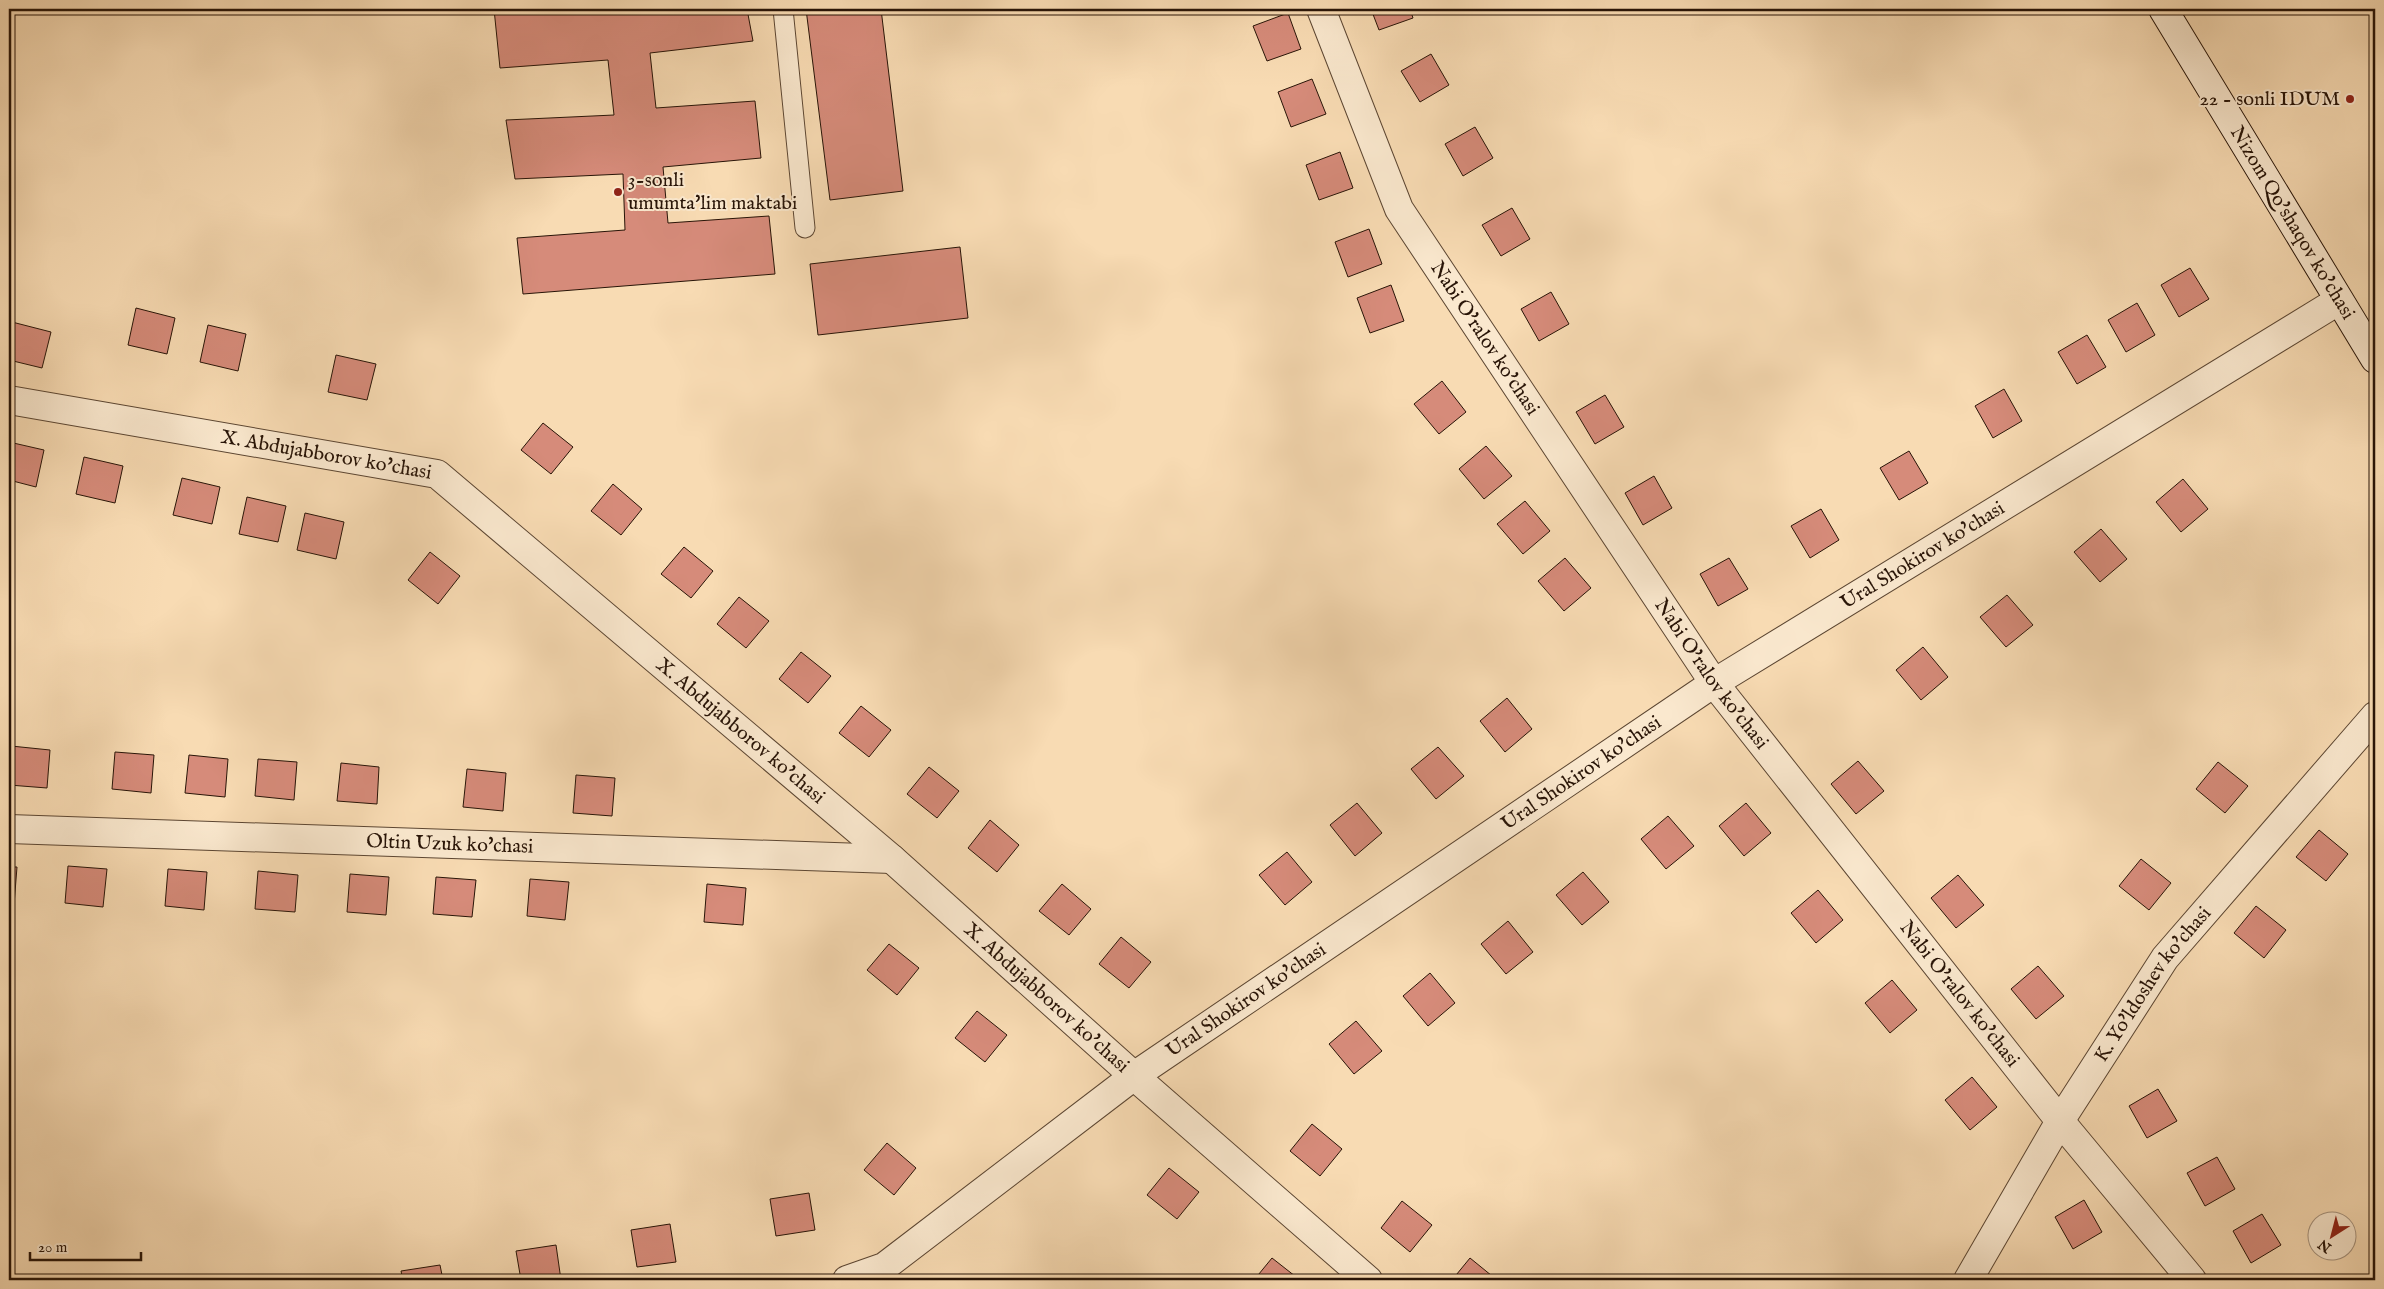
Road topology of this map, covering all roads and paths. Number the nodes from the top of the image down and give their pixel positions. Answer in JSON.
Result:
{"nodes":[{"id":1,"x":783,"y":9,"type":"edge"},
{"id":2,"x":1321,"y":9,"type":"edge"},
{"id":3,"x":2163,"y":9,"type":"edge"},
{"id":4,"x":805,"y":228,"type":"dead end"},
{"id":5,"x":2338,"y":301,"type":"junction"},
{"id":6,"x":2375,"y":359,"type":"edge"},
{"id":7,"x":9,"y":400,"type":"edge"},
{"id":8,"x":1714,"y":683,"type":"junction"},
{"id":9,"x":2375,"y":716,"type":"edge"},
{"id":10,"x":9,"y":828,"type":"edge"},
{"id":11,"x":892,"y":859,"type":"junction"},
{"id":12,"x":1134,"y":1076,"type":"junction"},
{"id":13,"x":2060,"y":1121,"type":"junction"},
{"id":14,"x":884,"y":1274,"type":"edge"},
{"id":15,"x":848,"y":1280,"type":"edge"},
{"id":16,"x":1368,"y":1280,"type":"edge"},
{"id":17,"x":1968,"y":1280,"type":"edge"},
{"id":18,"x":2192,"y":1280,"type":"edge"}],
"edges":[{"from":1,"to":4,"type":"lane"},
{"from":2,"to":8,"type":"street","name":"Nabi O'ralov ko'chasi"},
{"from":3,"to":5,"type":"street","name":"Nizom Qo'shaqov ko'chasi"},
{"from":5,"to":6,"type":"street","name":"Nizom Qo'shaqov ko'chasi"},
{"from":5,"to":8,"type":"street","name":"Ural Shokirov ko'chasi"},
{"from":7,"to":11,"type":"street","name":"X. Abdujabborov ko'chasi"},
{"from":8,"to":12,"type":"street","name":"Ural Shokirov ko'chasi"},
{"from":8,"to":13,"type":"street","name":"Nabi O'ralov ko'chasi"},
{"from":9,"to":13,"type":"street","name":"K. Yo'ldoshev ko'chasi"},
{"from":10,"to":11,"type":"street","name":"Oltin Uzuk ko'chasi"},
{"from":11,"to":12,"type":"street","name":"X. Abdujabborov ko'chasi"},
{"from":12,"to":14,"type":"street","name":"Ural Shokirov ko'chasi"},
{"from":12,"to":16,"type":"street","name":"X. Abdujabborov ko'chasi"},
{"from":13,"to":17,"type":"street","name":"K. Yo'ldoshev ko'chasi"},
{"from":13,"to":18,"type":"street","name":"Nabi O'ralov ko'chasi"},
{"from":14,"to":15,"type":"street","name":"Ural Shokirov ko'chasi"}]}
